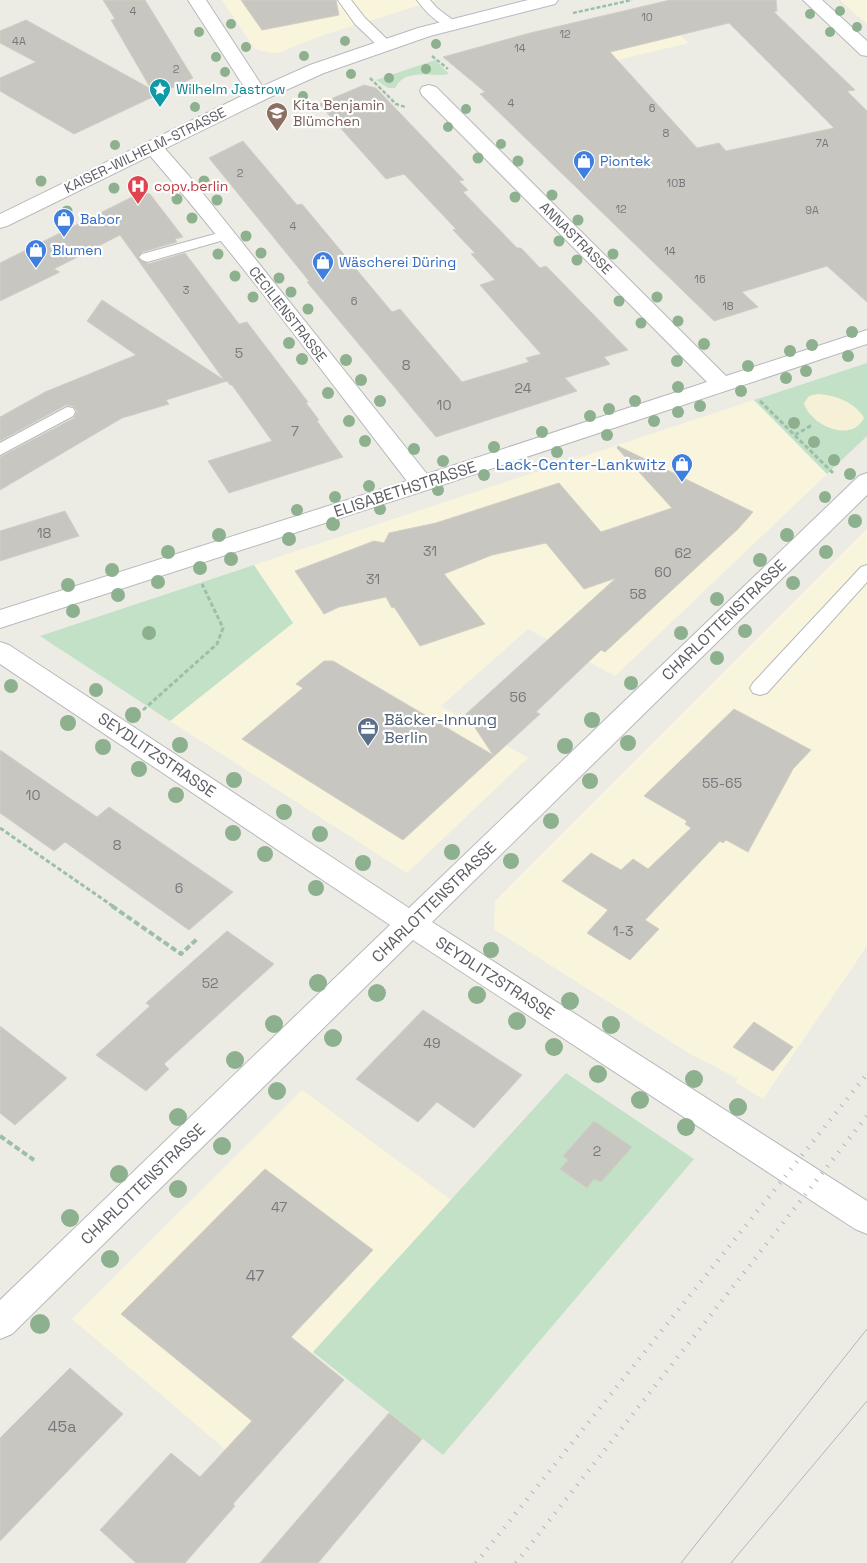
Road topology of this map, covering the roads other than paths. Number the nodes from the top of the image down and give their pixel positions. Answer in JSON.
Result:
{"nodes":[{"id":1,"x":196,"y":0,"type":"edge"},
{"id":2,"x":344,"y":0,"type":"edge"},
{"id":3,"x":423,"y":0,"type":"edge"},
{"id":4,"x":549,"y":0,"type":"edge"},
{"id":5,"x":812,"y":0,"type":"edge"},
{"id":6,"x":451,"y":24,"type":"junction"},
{"id":7,"x":385,"y":44,"type":"junction"},
{"id":8,"x":867,"y":51,"type":"edge"},
{"id":9,"x":429,"y":91,"type":"dead end"},
{"id":10,"x":259,"y":95,"type":"junction"},
{"id":11,"x":152,"y":147,"type":"junction"},
{"id":12,"x":0,"y":222,"type":"edge"},
{"id":13,"x":226,"y":235,"type":"junction"},
{"id":14,"x":147,"y":257,"type":"dead end"},
{"id":15,"x":867,"y":338,"type":"edge"},
{"id":16,"x":722,"y":385,"type":"junction"},
{"id":17,"x":67,"y":412,"type":"dead end"},
{"id":18,"x":0,"y":450,"type":"edge"},
{"id":19,"x":867,"y":481,"type":"edge"},
{"id":20,"x":422,"y":484,"type":"junction"},
{"id":21,"x":867,"y":571,"type":"edge"},
{"id":22,"x":0,"y":619,"type":"edge"},
{"id":23,"x":0,"y":651,"type":"edge"},
{"id":24,"x":760,"y":688,"type":"dead end"},
{"id":25,"x":411,"y":924,"type":"junction"},
{"id":26,"x":867,"y":1219,"type":"edge"},
{"id":27,"x":0,"y":1322,"type":"edge"}],
"edges":[{"from":1,"to":10,"type":"street"},
{"from":2,"to":7,"type":"lane"},
{"from":3,"to":6,"type":"lane"},
{"from":4,"to":6,"type":"street","name":"KAISER-WILHELM-STRASSE"},
{"from":5,"to":8,"type":"street"},
{"from":6,"to":7,"type":"street","name":"KAISER-WILHELM-STRASSE"},
{"from":7,"to":10,"type":"street","name":"KAISER-WILHELM-STRASSE"},
{"from":9,"to":16,"type":"street","name":"ANNASTRASSE"},
{"from":10,"to":11,"type":"street","name":"KAISER-WILHELM-STRASSE"},
{"from":11,"to":12,"type":"street","name":"KAISER-WILHELM-STRASSE"},
{"from":11,"to":13,"type":"street","name":"CECILIENSTRASSE"},
{"from":13,"to":14,"type":"lane"},
{"from":13,"to":20,"type":"street","name":"CECILIENSTRASSE"},
{"from":15,"to":16,"type":"street","name":"ELISABETHSTRASSE"},
{"from":16,"to":20,"type":"street","name":"ELISABETHSTRASSE"},
{"from":17,"to":18,"type":"lane"},
{"from":19,"to":25,"type":"street","name":"CHARLOTTENSTRASSE"},
{"from":20,"to":22,"type":"street","name":"ELISABETHSTRASSE"},
{"from":21,"to":24,"type":"lane"},
{"from":23,"to":25,"type":"street","name":"SEYDLITZSTRASSE"},
{"from":25,"to":26,"type":"street","name":"SEYDLITZSTRASSE"},
{"from":25,"to":27,"type":"street","name":"CHARLOTTENSTRASSE"}]}
